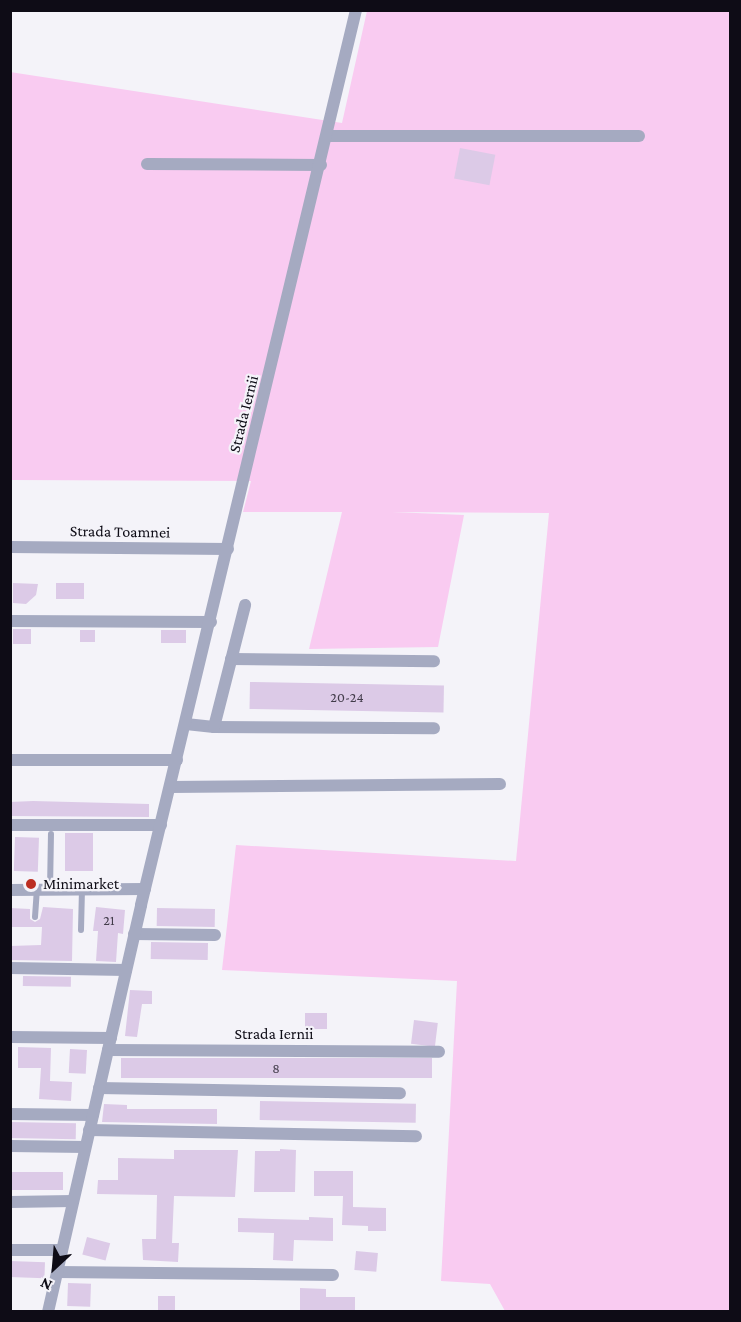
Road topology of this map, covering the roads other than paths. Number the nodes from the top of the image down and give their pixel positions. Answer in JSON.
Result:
{"nodes":[{"id":1,"x":356,"y":10,"type":"edge"},
{"id":2,"x":328,"y":136,"type":"junction"},
{"id":3,"x":639,"y":136,"type":"dead end"},
{"id":4,"x":147,"y":164,"type":"dead end"},
{"id":5,"x":321,"y":165,"type":"junction"},
{"id":6,"x":10,"y":548,"type":"edge"},
{"id":7,"x":228,"y":549,"type":"junction"},
{"id":8,"x":245,"y":605,"type":"dead end"},
{"id":9,"x":10,"y":621,"type":"edge"},
{"id":10,"x":211,"y":622,"type":"junction"},
{"id":11,"x":231,"y":660,"type":"junction"},
{"id":12,"x":434,"y":661,"type":"dead end"},
{"id":13,"x":186,"y":724,"type":"junction"},
{"id":14,"x":214,"y":727,"type":"junction"},
{"id":15,"x":434,"y":728,"type":"dead end"},
{"id":16,"x":10,"y":760,"type":"edge"},
{"id":17,"x":177,"y":760,"type":"junction"},
{"id":18,"x":500,"y":784,"type":"dead end"},
{"id":19,"x":170,"y":787,"type":"junction"},
{"id":20,"x":10,"y":825,"type":"edge"},
{"id":21,"x":160,"y":825,"type":"junction"},
{"id":22,"x":51,"y":834,"type":"dead end"},
{"id":23,"x":145,"y":889,"type":"junction"},
{"id":24,"x":10,"y":890,"type":"edge"},
{"id":25,"x":37,"y":890,"type":"junction"},
{"id":26,"x":50,"y":890,"type":"junction"},
{"id":27,"x":82,"y":890,"type":"junction"},
{"id":28,"x":35,"y":917,"type":"dead end"},
{"id":29,"x":81,"y":930,"type":"dead end"},
{"id":30,"x":134,"y":934,"type":"junction"},
{"id":31,"x":215,"y":935,"type":"dead end"},
{"id":32,"x":10,"y":968,"type":"edge"},
{"id":33,"x":126,"y":970,"type":"junction"},
{"id":34,"x":10,"y":1037,"type":"edge"},
{"id":35,"x":109,"y":1044,"type":"junction"},
{"id":36,"x":439,"y":1052,"type":"dead end"},
{"id":37,"x":99,"y":1088,"type":"junction"},
{"id":38,"x":400,"y":1093,"type":"dead end"},
{"id":39,"x":10,"y":1114,"type":"edge"},
{"id":40,"x":93,"y":1115,"type":"junction"},
{"id":41,"x":89,"y":1130,"type":"junction"},
{"id":42,"x":416,"y":1136,"type":"dead end"},
{"id":43,"x":10,"y":1146,"type":"edge"},
{"id":44,"x":85,"y":1147,"type":"junction"},
{"id":45,"x":73,"y":1201,"type":"junction"},
{"id":46,"x":10,"y":1202,"type":"edge"},
{"id":47,"x":10,"y":1250,"type":"edge"},
{"id":48,"x":62,"y":1250,"type":"junction"},
{"id":49,"x":57,"y":1272,"type":"junction"},
{"id":50,"x":333,"y":1275,"type":"dead end"},
{"id":51,"x":48,"y":1311,"type":"edge"}],
"edges":[{"from":1,"to":2,"type":"street","name":"Strada Iernii"},
{"from":2,"to":3,"type":"street"},
{"from":2,"to":5,"type":"street","name":"Strada Iernii"},
{"from":4,"to":5,"type":"street"},
{"from":5,"to":7,"type":"street","name":"Strada Iernii"},
{"from":6,"to":7,"type":"street","name":"Strada Toamnei"},
{"from":7,"to":10,"type":"street","name":"Strada Iernii"},
{"from":8,"to":11,"type":"street"},
{"from":9,"to":10,"type":"street"},
{"from":10,"to":13,"type":"street","name":"Strada Iernii"},
{"from":11,"to":12,"type":"street"},
{"from":11,"to":14,"type":"street"},
{"from":13,"to":14,"type":"street"},
{"from":13,"to":17,"type":"street","name":"Strada Iernii"},
{"from":14,"to":15,"type":"street"},
{"from":16,"to":17,"type":"street"},
{"from":17,"to":19,"type":"street","name":"Strada Iernii"},
{"from":18,"to":19,"type":"street"},
{"from":19,"to":21,"type":"street","name":"Strada Iernii"},
{"from":20,"to":21,"type":"street"},
{"from":21,"to":23,"type":"street","name":"Strada Iernii"},
{"from":22,"to":26,"type":"lane"},
{"from":23,"to":27,"type":"street"},
{"from":23,"to":30,"type":"street","name":"Strada Iernii"},
{"from":24,"to":25,"type":"street"},
{"from":25,"to":26,"type":"street"},
{"from":25,"to":28,"type":"lane"},
{"from":26,"to":27,"type":"street"},
{"from":27,"to":29,"type":"lane"},
{"from":30,"to":31,"type":"street"},
{"from":30,"to":33,"type":"street","name":"Strada Iernii"},
{"from":32,"to":33,"type":"street"},
{"from":33,"to":35,"type":"street","name":"Strada Iernii"},
{"from":34,"to":35,"type":"street"},
{"from":35,"to":36,"type":"street","name":"Strada Iernii"},
{"from":35,"to":37,"type":"street","name":"Strada Iernii"},
{"from":37,"to":38,"type":"street"},
{"from":37,"to":40,"type":"street","name":"Strada Iernii"},
{"from":39,"to":40,"type":"street"},
{"from":40,"to":41,"type":"street","name":"Strada Iernii"},
{"from":41,"to":42,"type":"street"},
{"from":41,"to":44,"type":"street","name":"Strada Iernii"},
{"from":43,"to":44,"type":"street"},
{"from":44,"to":45,"type":"street","name":"Strada Iernii"},
{"from":45,"to":46,"type":"street"},
{"from":45,"to":48,"type":"street","name":"Strada Iernii"},
{"from":47,"to":48,"type":"street"},
{"from":48,"to":49,"type":"street","name":"Strada Iernii"},
{"from":49,"to":50,"type":"street"},
{"from":49,"to":51,"type":"street","name":"Strada Iernii"}]}
